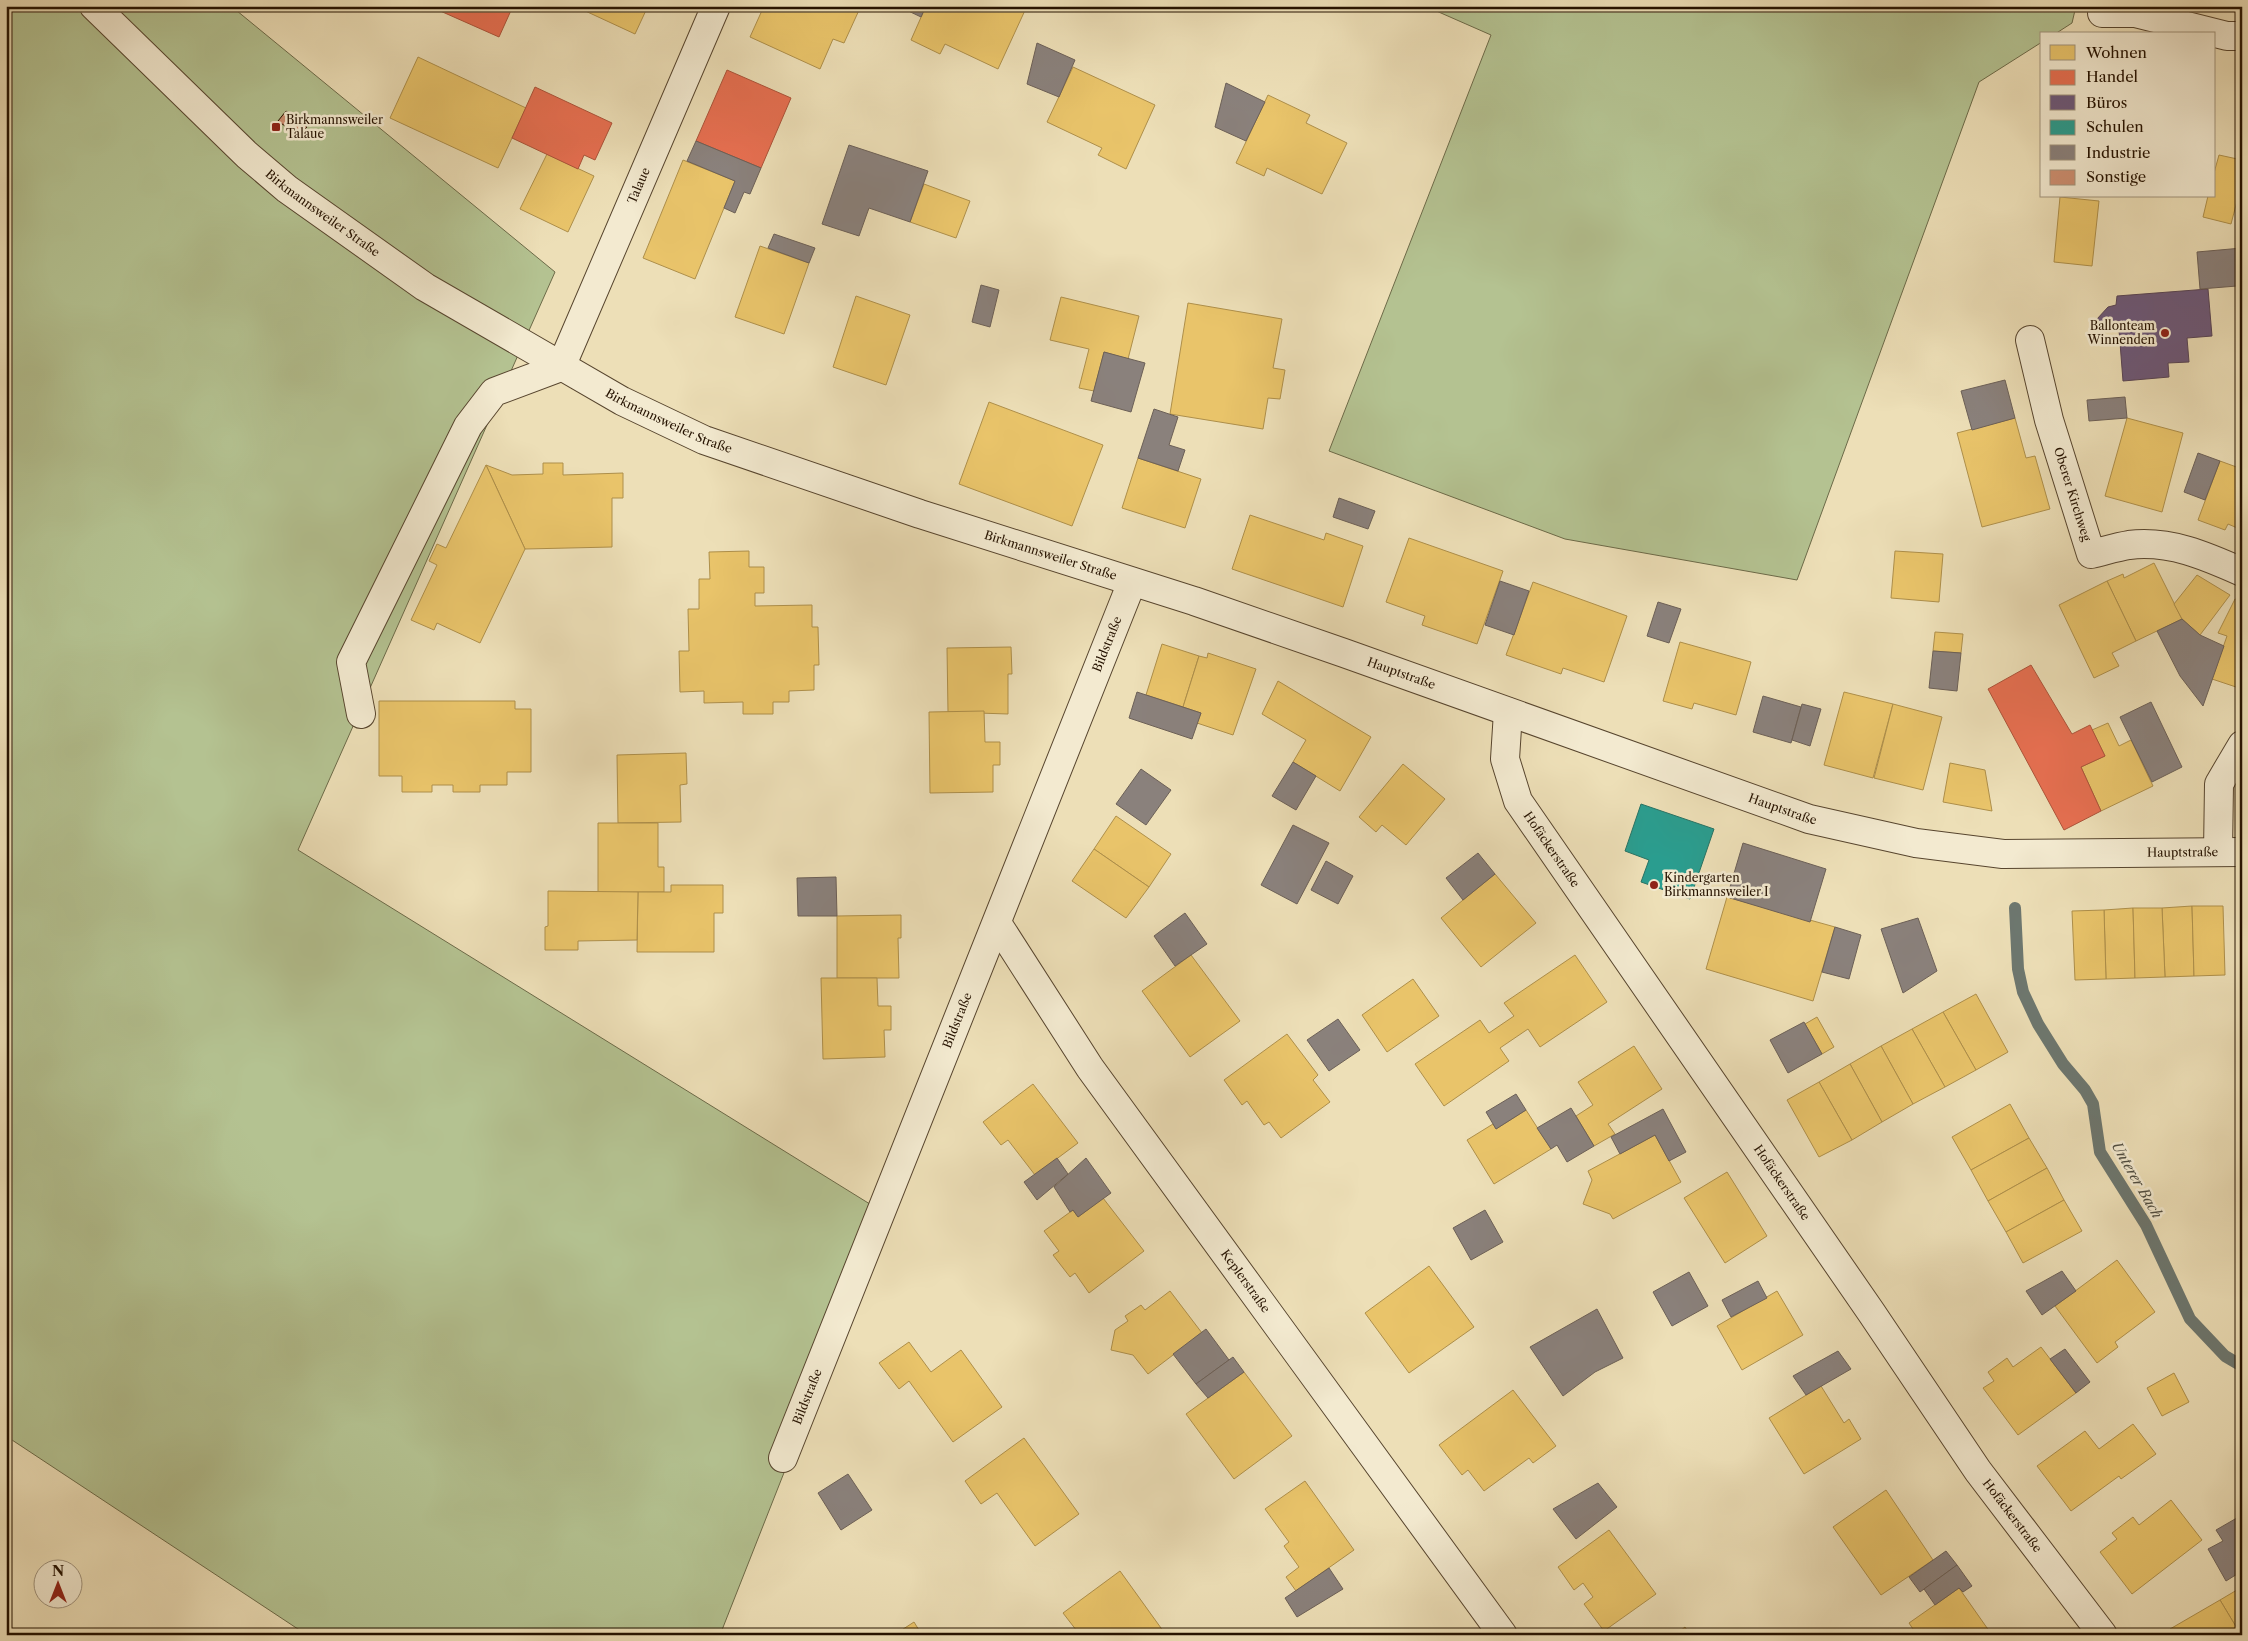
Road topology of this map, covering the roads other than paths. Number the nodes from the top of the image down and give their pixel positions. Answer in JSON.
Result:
{"nodes":[{"id":1,"x":94,"y":6,"type":"edge"},
{"id":2,"x":716,"y":6,"type":"edge"},
{"id":3,"x":2102,"y":13,"type":"dead end"},
{"id":4,"x":2211,"y":32,"type":"edge"},
{"id":5,"x":2216,"y":33,"type":"edge"},
{"id":6,"x":2242,"y":36,"type":"edge"},
{"id":7,"x":2030,"y":340,"type":"dead end"},
{"id":8,"x":561,"y":367,"type":"junction"},
{"id":9,"x":2242,"y":572,"type":"edge"},
{"id":10,"x":1132,"y":582,"type":"junction"},
{"id":11,"x":1344,"y":653,"type":"joint"},
{"id":12,"x":1508,"y":712,"type":"junction"},
{"id":13,"x":361,"y":714,"type":"dead end"},
{"id":14,"x":2242,"y":745,"type":"edge"},
{"id":15,"x":2230,"y":852,"type":"edge"},
{"id":16,"x":997,"y":923,"type":"junction"},
{"id":17,"x":782,"y":1458,"type":"dead end"},
{"id":18,"x":1503,"y":1635,"type":"edge"},
{"id":19,"x":2103,"y":1635,"type":"edge"}],
"edges":[{"from":1,"to":8,"type":"street","name":"Birkmannsweiler Straße"},
{"from":2,"to":8,"type":"street","name":"Talaue"},
{"from":3,"to":4,"type":"street"},
{"from":5,"to":6,"type":"street"},
{"from":7,"to":9,"type":"street","name":"Oberer Kirchweg"},
{"from":8,"to":10,"type":"street","name":"Birkmannsweiler Straße"},
{"from":8,"to":13,"type":"street"},
{"from":10,"to":11,"type":"street","name":"Birkmannsweiler Straße"},
{"from":10,"to":16,"type":"street","name":"Bildstraße"},
{"from":11,"to":12,"type":"street","name":"Hauptstraße"},
{"from":12,"to":15,"type":"street","name":"Hauptstraße"},
{"from":12,"to":19,"type":"street","name":"Hofäckerstraße"},
{"from":14,"to":15,"type":"street"},
{"from":16,"to":17,"type":"street","name":"Bildstraße"},
{"from":16,"to":18,"type":"street","name":"Keplerstraße"}]}
